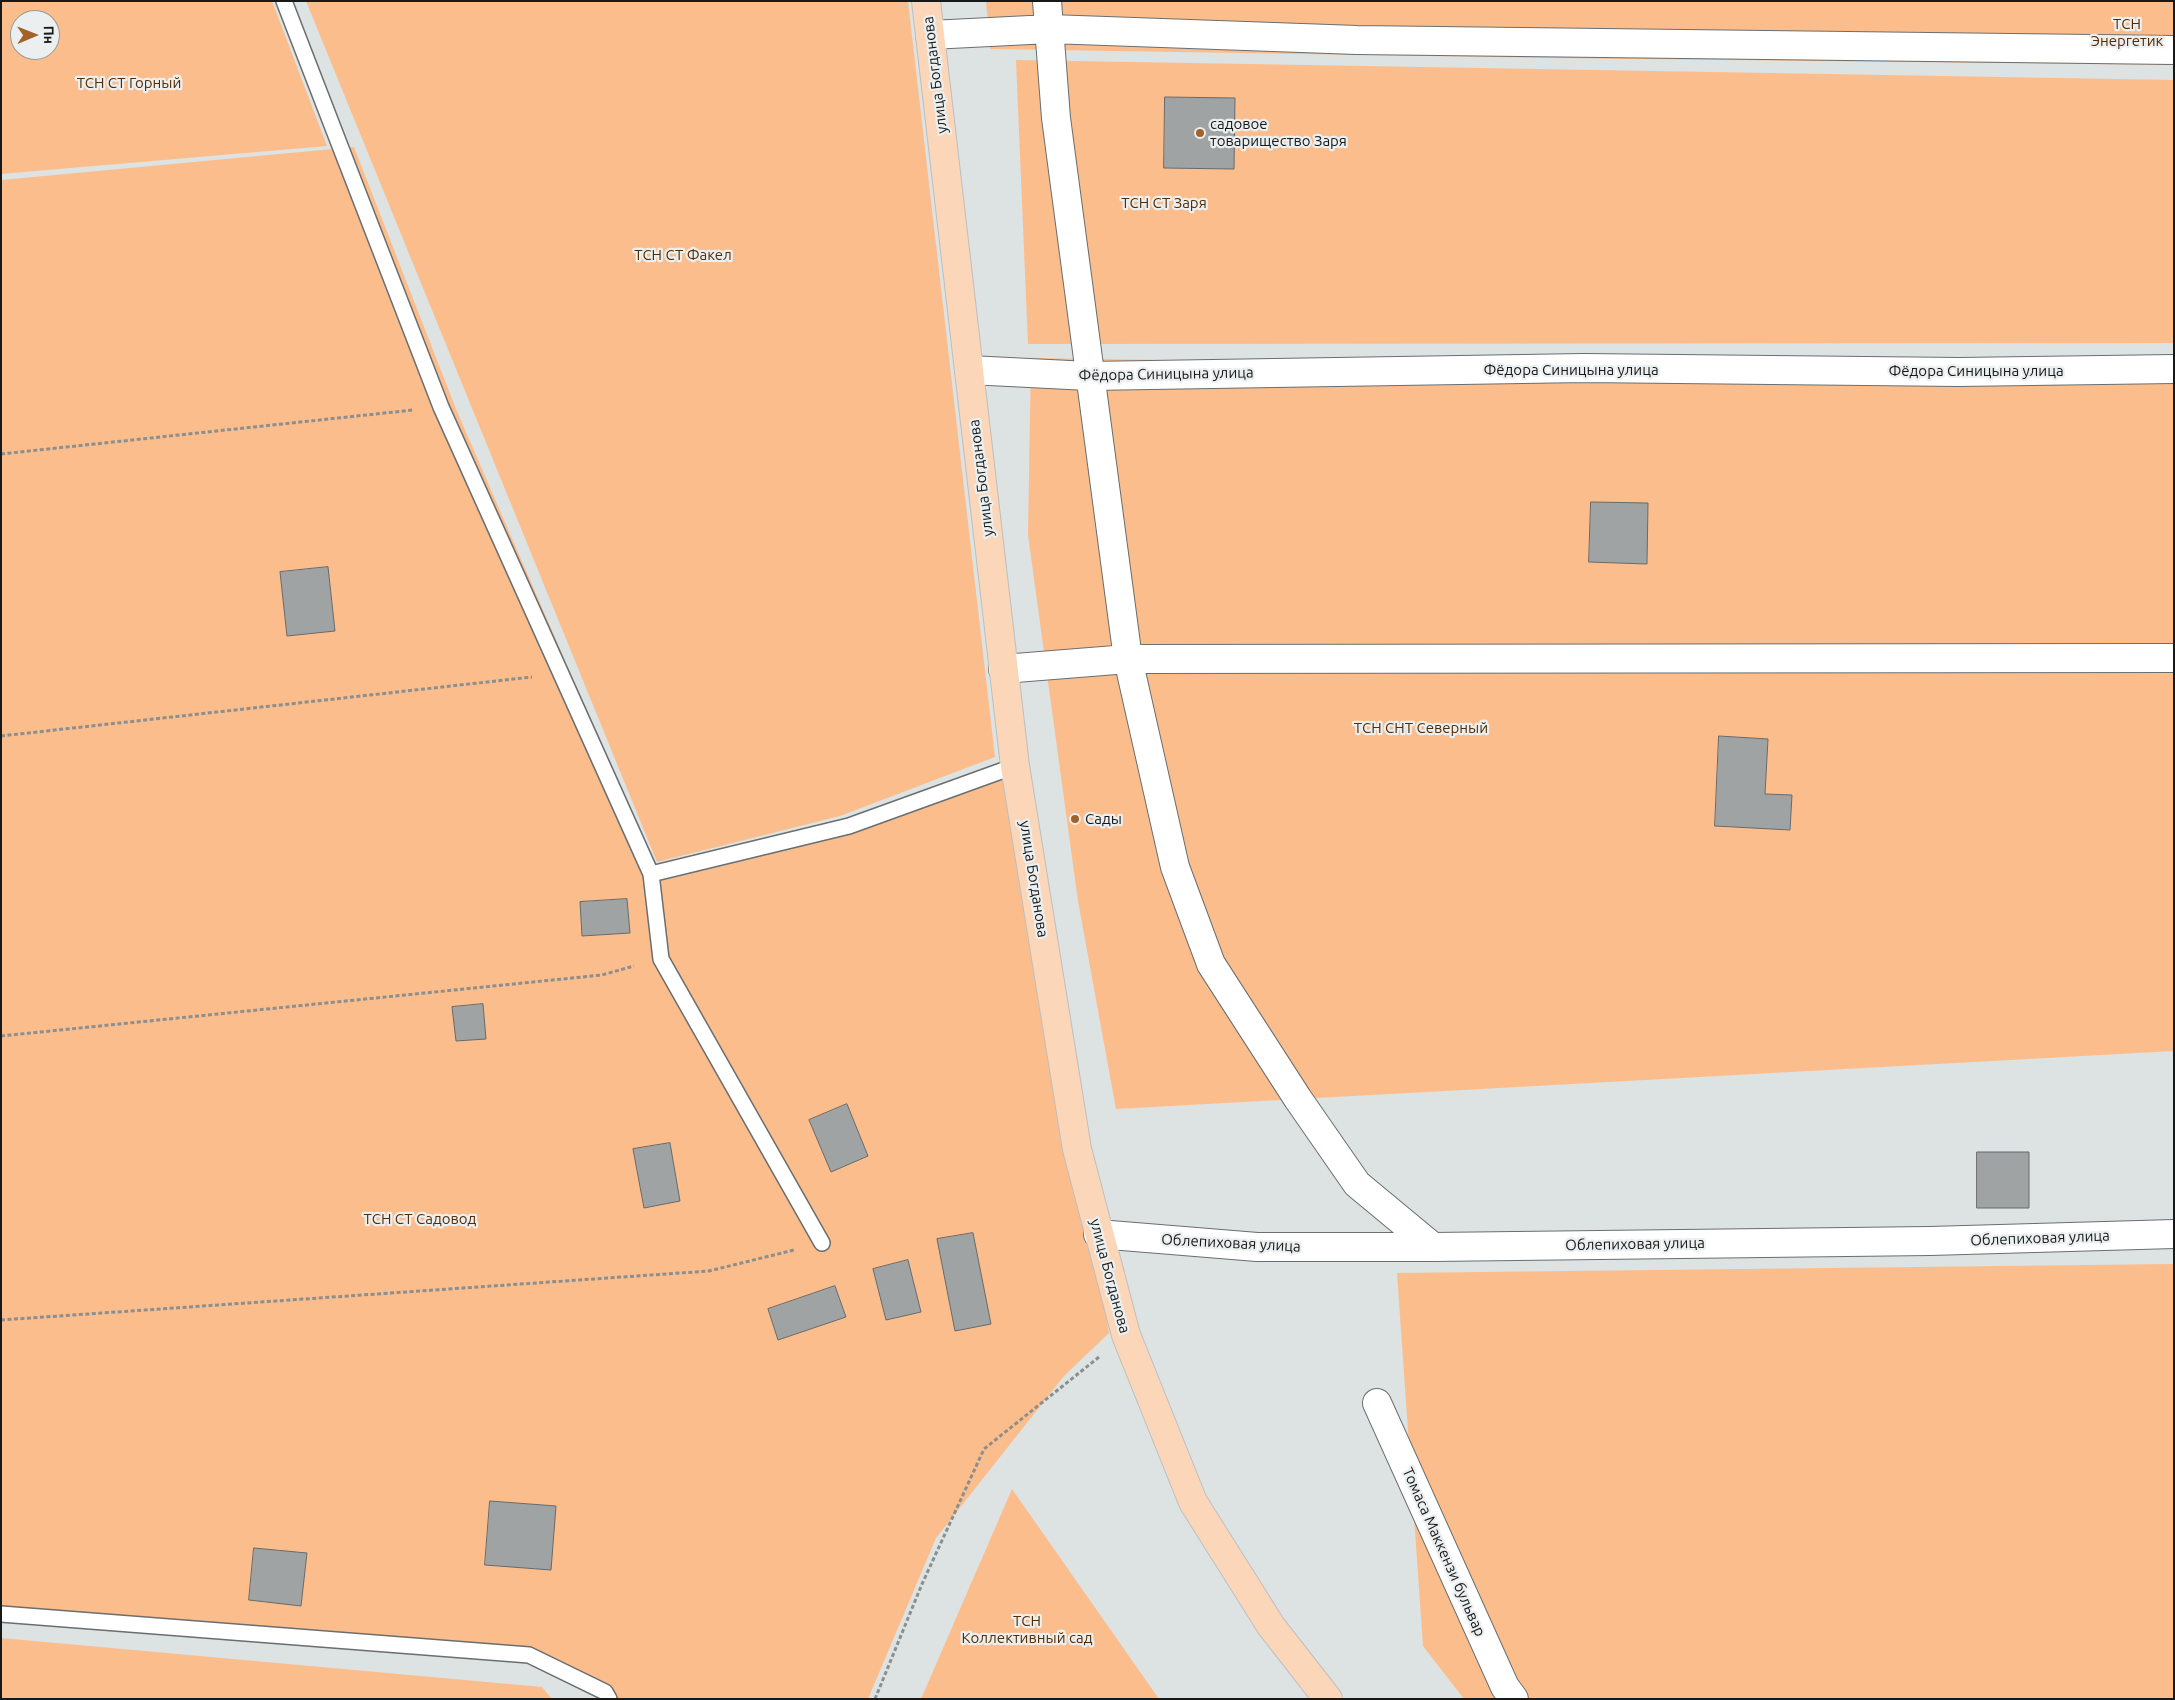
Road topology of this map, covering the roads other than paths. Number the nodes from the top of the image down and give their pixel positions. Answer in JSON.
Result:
{"nodes":[{"id":1,"x":284,"y":1,"type":"edge"},
{"id":2,"x":926,"y":1,"type":"edge"},
{"id":3,"x":1047,"y":1,"type":"edge"},
{"id":4,"x":1050,"y":29,"type":"junction"},
{"id":5,"x":930,"y":35,"type":"junction"},
{"id":6,"x":2174,"y":50,"type":"edge"},
{"id":7,"x":969,"y":370,"type":"junction"},
{"id":8,"x":2174,"y":370,"type":"edge"},
{"id":9,"x":1089,"y":376,"type":"junction"},
{"id":10,"x":2174,"y":658,"type":"edge"},
{"id":11,"x":1128,"y":659,"type":"junction"},
{"id":12,"x":1003,"y":669,"type":"junction"},
{"id":13,"x":1015,"y":766,"type":"junction"},
{"id":14,"x":650,"y":874,"type":"junction"},
{"id":15,"x":1098,"y":1234,"type":"junction"},
{"id":16,"x":2174,"y":1234,"type":"edge"},
{"id":17,"x":822,"y":1243,"type":"road end"},
{"id":18,"x":1434,"y":1247,"type":"junction"},
{"id":19,"x":1377,"y":1403,"type":"dead end"},
{"id":20,"x":1,"y":1614,"type":"edge"},
{"id":21,"x":609,"y":1699,"type":"edge"},
{"id":22,"x":1328,"y":1699,"type":"edge"},
{"id":23,"x":1514,"y":1699,"type":"edge"}],
"edges":[{"from":1,"to":14,"type":"lane"},
{"from":2,"to":5,"type":"main road","name":"улица Богданова"},
{"from":3,"to":4,"type":"street"},
{"from":4,"to":5,"type":"street"},
{"from":4,"to":6,"type":"street"},
{"from":4,"to":9,"type":"street"},
{"from":5,"to":7,"type":"main road","name":"улица Богданова"},
{"from":7,"to":9,"type":"street","name":"Фёдора Синицына улица"},
{"from":7,"to":12,"type":"main road","name":"улица Богданова"},
{"from":8,"to":9,"type":"street","name":"Фёдора Синицына улица"},
{"from":9,"to":11,"type":"street"},
{"from":10,"to":11,"type":"street"},
{"from":11,"to":12,"type":"street"},
{"from":11,"to":18,"type":"street"},
{"from":12,"to":13,"type":"main road","name":"улица Богданова"},
{"from":13,"to":14,"type":"lane"},
{"from":13,"to":15,"type":"main road","name":"улица Богданова"},
{"from":14,"to":17,"type":"lane"},
{"from":15,"to":18,"type":"street","name":"Облепиховая улица"},
{"from":15,"to":22,"type":"main road","name":"улица Богданова"},
{"from":16,"to":18,"type":"street","name":"Облепиховая улица"},
{"from":19,"to":23,"type":"street","name":"Томаса Маккензи бульвар"},
{"from":20,"to":21,"type":"lane"}]}
